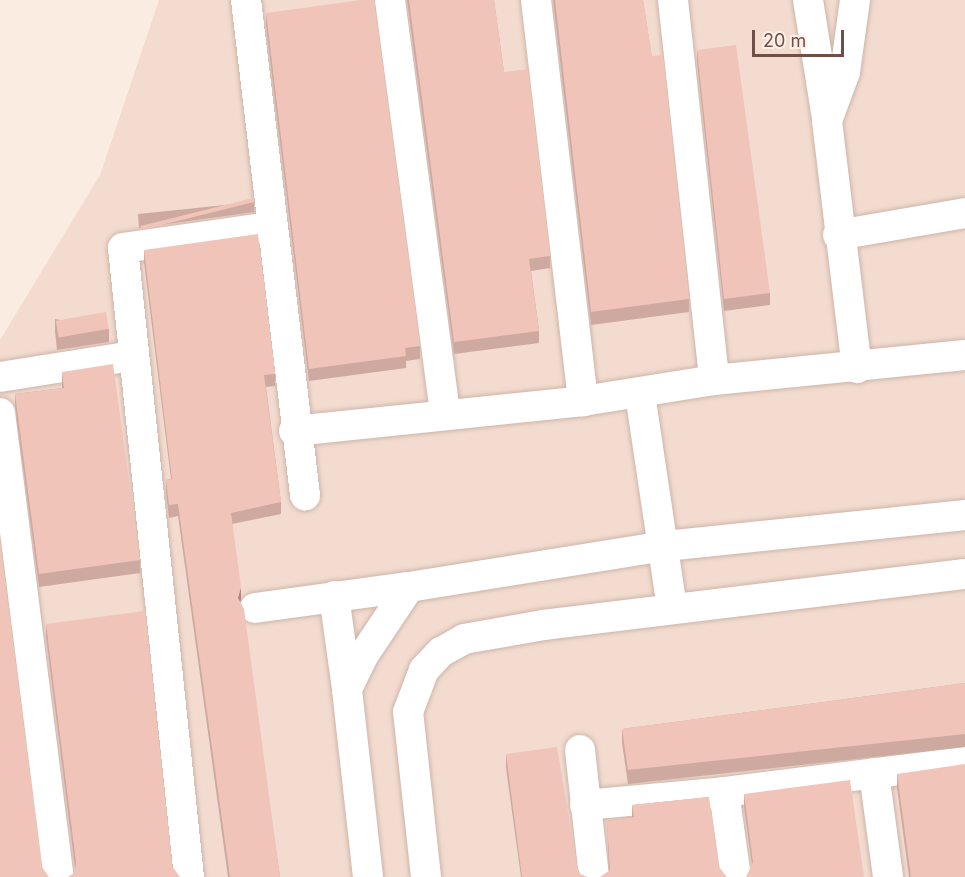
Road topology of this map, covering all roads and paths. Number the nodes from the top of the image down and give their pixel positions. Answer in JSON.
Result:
{"nodes":[{"id":1,"x":246,"y":0,"type":"edge"},
{"id":2,"x":390,"y":0,"type":"edge"},
{"id":3,"x":536,"y":0,"type":"edge"},
{"id":4,"x":673,"y":0,"type":"edge"},
{"id":5,"x":808,"y":0,"type":"edge"},
{"id":6,"x":855,"y":0,"type":"edge"},
{"id":7,"x":827,"y":122,"type":"junction"},
{"id":8,"x":965,"y":213,"type":"edge"},
{"id":9,"x":271,"y":228,"type":"junction"},
{"id":10,"x":838,"y":235,"type":"junction"},
{"id":11,"x":965,"y":355,"type":"edge"},
{"id":12,"x":133,"y":356,"type":"junction"},
{"id":13,"x":857,"y":368,"type":"junction"},
{"id":14,"x":0,"y":377,"type":"edge"},
{"id":15,"x":714,"y":380,"type":"junction"},
{"id":16,"x":640,"y":394,"type":"junction"},
{"id":17,"x":582,"y":401,"type":"junction"},
{"id":18,"x":0,"y":413,"type":"edge"},
{"id":19,"x":445,"y":414,"type":"junction"},
{"id":20,"x":294,"y":431,"type":"junction"},
{"id":21,"x":305,"y":496,"type":"dead end"},
{"id":22,"x":965,"y":515,"type":"edge"},
{"id":23,"x":7,"y":536,"type":"edge"},
{"id":24,"x":665,"y":552,"type":"junction"},
{"id":25,"x":965,"y":574,"type":"edge"},
{"id":26,"x":409,"y":587,"type":"junction"},
{"id":27,"x":334,"y":596,"type":"junction"},
{"id":28,"x":672,"y":600,"type":"junction"},
{"id":29,"x":255,"y":608,"type":"dead end"},
{"id":30,"x":347,"y":689,"type":"junction"},
{"id":31,"x":580,"y":750,"type":"dead end"},
{"id":32,"x":964,"y":762,"type":"edge"},
{"id":33,"x":874,"y":773,"type":"junction"},
{"id":34,"x":724,"y":792,"type":"junction"},
{"id":35,"x":585,"y":805,"type":"junction"},
{"id":36,"x":59,"y":877,"type":"edge"},
{"id":37,"x":189,"y":877,"type":"edge"},
{"id":38,"x":368,"y":877,"type":"edge"},
{"id":39,"x":426,"y":877,"type":"edge"},
{"id":40,"x":594,"y":877,"type":"edge"},
{"id":41,"x":736,"y":877,"type":"edge"},
{"id":42,"x":888,"y":877,"type":"edge"}],
"edges":[{"from":1,"to":9,"type":"street"},
{"from":2,"to":19,"type":"street"},
{"from":3,"to":17,"type":"street"},
{"from":4,"to":15,"type":"street"},
{"from":5,"to":7,"type":"street"},
{"from":6,"to":7,"type":"street"},
{"from":7,"to":10,"type":"street"},
{"from":8,"to":10,"type":"street"},
{"from":9,"to":12,"type":"street"},
{"from":9,"to":20,"type":"street"},
{"from":10,"to":13,"type":"street"},
{"from":11,"to":13,"type":"street"},
{"from":12,"to":14,"type":"street"},
{"from":12,"to":37,"type":"street"},
{"from":13,"to":15,"type":"street"},
{"from":15,"to":16,"type":"street"},
{"from":16,"to":17,"type":"street"},
{"from":16,"to":24,"type":"street"},
{"from":17,"to":19,"type":"street"},
{"from":18,"to":23,"type":"street"},
{"from":19,"to":20,"type":"street"},
{"from":20,"to":21,"type":"street"},
{"from":22,"to":24,"type":"street"},
{"from":23,"to":36,"type":"street"},
{"from":24,"to":26,"type":"street"},
{"from":24,"to":28,"type":"street"},
{"from":25,"to":28,"type":"street"},
{"from":26,"to":27,"type":"street"},
{"from":26,"to":30,"type":"street"},
{"from":27,"to":29,"type":"street"},
{"from":27,"to":30,"type":"street"},
{"from":28,"to":39,"type":"street"},
{"from":30,"to":38,"type":"street"},
{"from":31,"to":35,"type":"street"},
{"from":32,"to":33,"type":"street"},
{"from":33,"to":34,"type":"street"},
{"from":33,"to":42,"type":"street"},
{"from":34,"to":35,"type":"street"},
{"from":34,"to":41,"type":"street"},
{"from":35,"to":40,"type":"street"}]}
